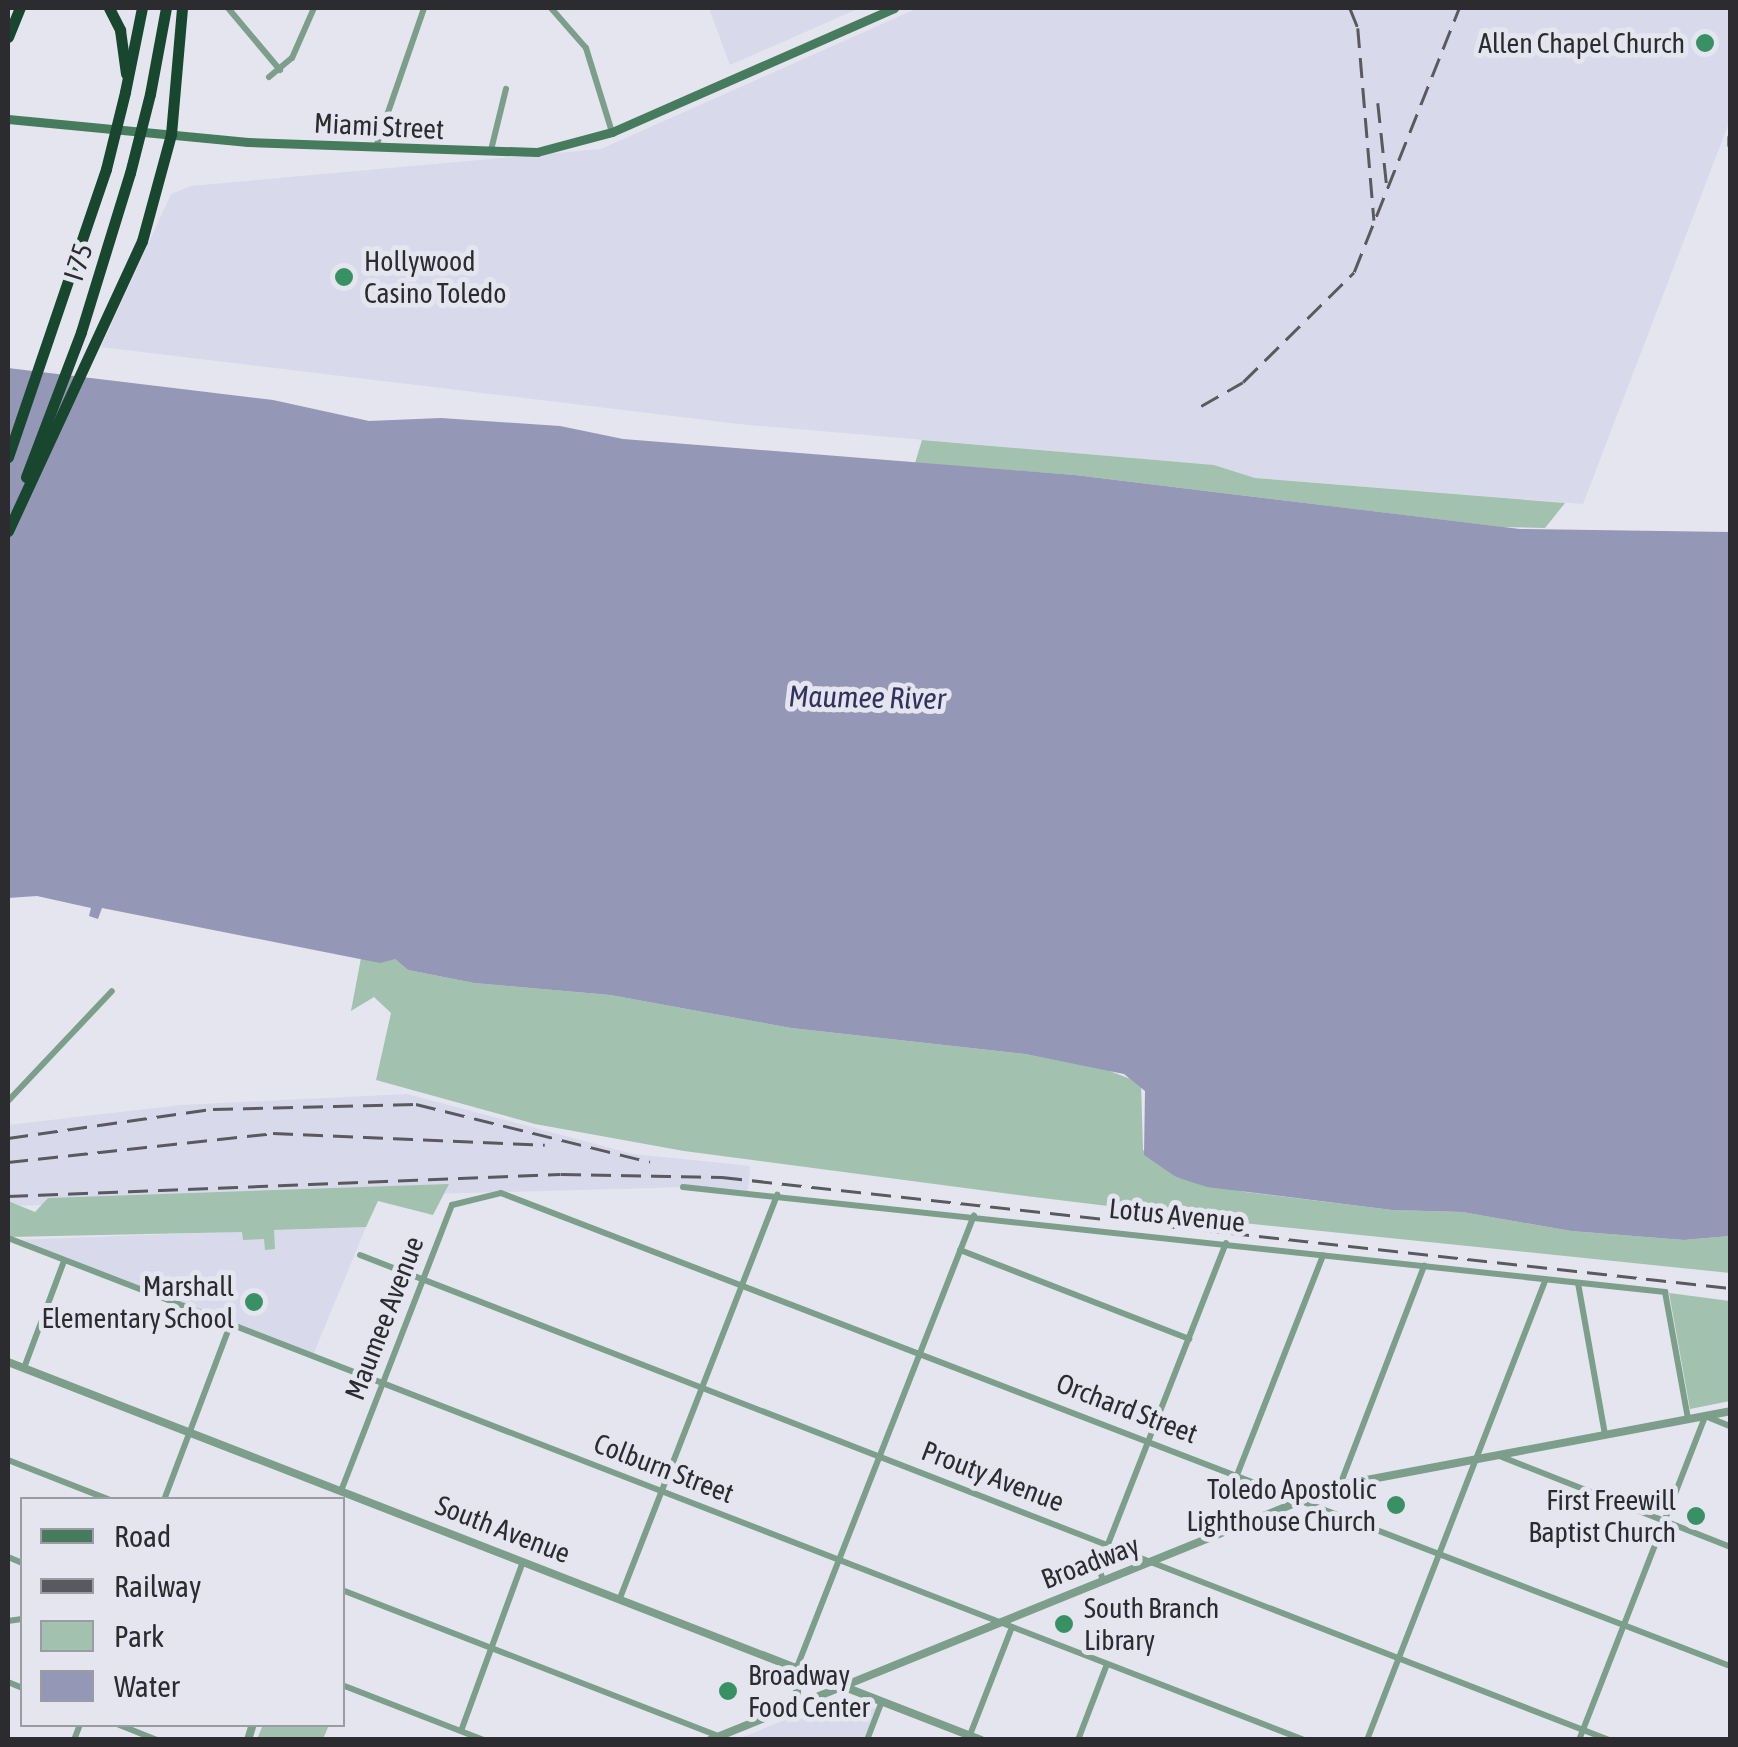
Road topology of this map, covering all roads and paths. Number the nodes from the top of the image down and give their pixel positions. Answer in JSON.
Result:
{"nodes":[{"id":1,"x":20,"y":8,"type":"edge"},
{"id":2,"x":108,"y":8,"type":"edge"},
{"id":3,"x":142,"y":8,"type":"edge"},
{"id":4,"x":166,"y":8,"type":"edge"},
{"id":5,"x":182,"y":8,"type":"edge"},
{"id":6,"x":228,"y":8,"type":"edge"},
{"id":7,"x":314,"y":8,"type":"edge"},
{"id":8,"x":424,"y":8,"type":"edge"},
{"id":9,"x":551,"y":8,"type":"edge"},
{"id":10,"x":894,"y":8,"type":"edge"},
{"id":11,"x":8,"y":37,"type":"edge"},
{"id":12,"x":280,"y":70,"type":"junction"},
{"id":13,"x":269,"y":76,"type":"dead end"},
{"id":14,"x":128,"y":78,"type":"junction"},
{"id":15,"x":506,"y":89,"type":"dead end"},
{"id":16,"x":8,"y":118,"type":"edge"},
{"id":17,"x":612,"y":132,"type":"junction"},
{"id":18,"x":171,"y":134,"type":"junction"},
{"id":19,"x":376,"y":148,"type":"junction"},
{"id":20,"x":491,"y":155,"type":"junction"},
{"id":21,"x":8,"y":457,"type":"edge"},
{"id":22,"x":8,"y":523,"type":"edge"},
{"id":23,"x":8,"y":531,"type":"edge"},
{"id":24,"x":112,"y":991,"type":"dead end"},
{"id":25,"x":8,"y":1101,"type":"edge"},
{"id":26,"x":683,"y":1187,"type":"dead end"},
{"id":27,"x":506,"y":1194,"type":"joint"},
{"id":28,"x":776,"y":1195,"type":"junction"},
{"id":29,"x":974,"y":1215,"type":"junction"},
{"id":30,"x":8,"y":1238,"type":"edge"},
{"id":31,"x":1226,"y":1243,"type":"junction"},
{"id":32,"x":960,"y":1250,"type":"junction"},
{"id":33,"x":360,"y":1255,"type":"dead end"},
{"id":34,"x":1324,"y":1255,"type":"junction"},
{"id":35,"x":64,"y":1260,"type":"junction"},
{"id":36,"x":1424,"y":1266,"type":"junction"},
{"id":37,"x":423,"y":1279,"type":"junction"},
{"id":38,"x":1545,"y":1280,"type":"junction"},
{"id":39,"x":742,"y":1284,"type":"junction"},
{"id":40,"x":1578,"y":1284,"type":"junction"},
{"id":41,"x":231,"y":1323,"type":"junction"},
{"id":42,"x":1189,"y":1339,"type":"junction"},
{"id":43,"x":920,"y":1352,"type":"junction"},
{"id":44,"x":8,"y":1362,"type":"edge"},
{"id":45,"x":24,"y":1368,"type":"junction"},
{"id":46,"x":383,"y":1382,"type":"junction"},
{"id":47,"x":702,"y":1387,"type":"junction"},
{"id":48,"x":1730,"y":1411,"type":"edge"},
{"id":49,"x":1705,"y":1416,"type":"junction"},
{"id":50,"x":1688,"y":1419,"type":"junction"},
{"id":51,"x":1730,"y":1426,"type":"edge"},
{"id":52,"x":190,"y":1432,"type":"junction"},
{"id":53,"x":1605,"y":1434,"type":"junction"},
{"id":54,"x":1148,"y":1441,"type":"junction"},
{"id":55,"x":1496,"y":1454,"type":"junction"},
{"id":56,"x":879,"y":1456,"type":"junction"},
{"id":57,"x":1476,"y":1457,"type":"junction"},
{"id":58,"x":8,"y":1460,"type":"edge"},
{"id":59,"x":1237,"y":1475,"type":"junction"},
{"id":60,"x":1340,"y":1486,"type":"junction"},
{"id":61,"x":661,"y":1491,"type":"junction"},
{"id":62,"x":340,"y":1495,"type":"edge"},
{"id":63,"x":102,"y":1497,"type":"edge"},
{"id":64,"x":165,"y":1497,"type":"edge"},
{"id":65,"x":1303,"y":1502,"type":"junction"},
{"id":66,"x":1664,"y":1522,"type":"junction"},
{"id":67,"x":1108,"y":1545,"type":"junction"},
{"id":68,"x":1730,"y":1547,"type":"edge"},
{"id":69,"x":1439,"y":1554,"type":"junction"},
{"id":70,"x":839,"y":1560,"type":"junction"},
{"id":71,"x":524,"y":1562,"type":"junction"},
{"id":72,"x":1153,"y":1562,"type":"junction"},
{"id":73,"x":1104,"y":1581,"type":"junction"},
{"id":74,"x":345,"y":1591,"type":"edge"},
{"id":75,"x":620,"y":1598,"type":"junction"},
{"id":76,"x":1001,"y":1622,"type":"junction"},
{"id":77,"x":1624,"y":1624,"type":"junction"},
{"id":78,"x":1012,"y":1626,"type":"junction"},
{"id":79,"x":492,"y":1648,"type":"junction"},
{"id":80,"x":1398,"y":1658,"type":"junction"},
{"id":81,"x":1107,"y":1664,"type":"junction"},
{"id":82,"x":1730,"y":1666,"type":"edge"},
{"id":83,"x":797,"y":1668,"type":"junction"},
{"id":84,"x":345,"y":1686,"type":"edge"},
{"id":85,"x":844,"y":1686,"type":"junction"},
{"id":86,"x":882,"y":1700,"type":"junction"},
{"id":87,"x":796,"y":1705,"type":"junction"},
{"id":88,"x":125,"y":1727,"type":"edge"},
{"id":89,"x":461,"y":1730,"type":"junction"},
{"id":90,"x":1584,"y":1730,"type":"junction"},
{"id":91,"x":969,"y":1737,"type":"edge"},
{"id":92,"x":714,"y":1738,"type":"edge"},
{"id":93,"x":157,"y":1740,"type":"edge"},
{"id":94,"x":484,"y":1740,"type":"edge"},
{"id":95,"x":868,"y":1740,"type":"edge"},
{"id":96,"x":981,"y":1740,"type":"edge"},
{"id":97,"x":1078,"y":1740,"type":"edge"},
{"id":98,"x":1304,"y":1740,"type":"edge"},
{"id":99,"x":1367,"y":1740,"type":"edge"},
{"id":100,"x":1580,"y":1740,"type":"edge"},
{"id":101,"x":1609,"y":1740,"type":"edge"}],
"edges":[{"from":1,"to":11,"type":"highway"},
{"from":2,"to":14,"type":"highway"},
{"from":3,"to":14,"type":"highway","number":"I 75"},
{"from":4,"to":22,"type":"highway","name":"I 75","number":"I 75","bridge":true},
{"from":5,"to":18,"type":"highway"},
{"from":6,"to":12,"type":"street"},
{"from":7,"to":12,"type":"street"},
{"from":8,"to":19,"type":"street"},
{"from":9,"to":17,"type":"street"},
{"from":10,"to":17,"type":"main road","name":"Miami Street"},
{"from":12,"to":13,"type":"street"},
{"from":14,"to":21,"type":"highway","number":"I 75","bridge":true},
{"from":15,"to":20,"type":"street"},
{"from":16,"to":18,"type":"main road","name":"Miami Street"},
{"from":17,"to":20,"type":"main road","name":"Miami Street"},
{"from":18,"to":19,"type":"main road","name":"Miami Street"},
{"from":18,"to":23,"type":"highway"},
{"from":19,"to":20,"type":"main road","name":"Miami Street"},
{"from":24,"to":25,"type":"street"},
{"from":26,"to":28,"type":"street","name":"Lotus Avenue"},
{"from":27,"to":37,"type":"street","name":"Maumee Avenue"},
{"from":27,"to":39,"type":"street","name":"Orchard Street"},
{"from":28,"to":29,"type":"street","name":"Lotus Avenue"},
{"from":28,"to":39,"type":"street"},
{"from":29,"to":31,"type":"street","name":"Lotus Avenue"},
{"from":29,"to":32,"type":"street"},
{"from":30,"to":35,"type":"street","name":"Colburn Street"},
{"from":31,"to":34,"type":"street","name":"Lotus Avenue"},
{"from":31,"to":42,"type":"street"},
{"from":32,"to":42,"type":"street"},
{"from":32,"to":43,"type":"street"},
{"from":33,"to":37,"type":"street","name":"Prouty Avenue"},
{"from":34,"to":36,"type":"street","name":"Lotus Avenue"},
{"from":34,"to":59,"type":"street"},
{"from":35,"to":41,"type":"street","name":"Colburn Street"},
{"from":35,"to":45,"type":"street"},
{"from":36,"to":38,"type":"street","name":"Lotus Avenue"},
{"from":36,"to":60,"type":"street"},
{"from":37,"to":46,"type":"street","name":"Maumee Avenue"},
{"from":37,"to":47,"type":"street","name":"Prouty Avenue"},
{"from":38,"to":40,"type":"street","name":"Lotus Avenue"},
{"from":38,"to":57,"type":"street"},
{"from":39,"to":43,"type":"street","name":"Orchard Street"},
{"from":39,"to":47,"type":"street"},
{"from":40,"to":50,"type":"street","name":"Lotus Avenue"},
{"from":40,"to":53,"type":"street"},
{"from":41,"to":46,"type":"street","name":"Colburn Street"},
{"from":41,"to":52,"type":"street"},
{"from":42,"to":54,"type":"street"},
{"from":43,"to":54,"type":"street","name":"Orchard Street"},
{"from":43,"to":56,"type":"street"},
{"from":44,"to":45,"type":"street","name":"South Avenue"},
{"from":45,"to":52,"type":"street","name":"South Avenue"},
{"from":46,"to":61,"type":"street","name":"Colburn Street"},
{"from":46,"to":62,"type":"street","name":"Maumee Avenue"},
{"from":47,"to":56,"type":"street","name":"Prouty Avenue"},
{"from":47,"to":61,"type":"street"},
{"from":48,"to":49,"type":"street","name":"Broadway"},
{"from":49,"to":50,"type":"street","name":"Broadway"},
{"from":49,"to":51,"type":"street"},
{"from":49,"to":66,"type":"street"},
{"from":50,"to":53,"type":"street","name":"Broadway"},
{"from":52,"to":62,"type":"street","name":"South Avenue"},
{"from":52,"to":64,"type":"street"},
{"from":53,"to":55,"type":"street","name":"Broadway"},
{"from":54,"to":59,"type":"street","name":"Orchard Street"},
{"from":54,"to":67,"type":"street"},
{"from":55,"to":57,"type":"street","name":"Broadway"},
{"from":55,"to":66,"type":"street"},
{"from":56,"to":67,"type":"street","name":"Prouty Avenue"},
{"from":56,"to":70,"type":"street"},
{"from":57,"to":60,"type":"street","name":"Broadway"},
{"from":57,"to":69,"type":"street"},
{"from":58,"to":63,"type":"street"},
{"from":59,"to":65,"type":"street","name":"Orchard Street"},
{"from":60,"to":65,"type":"street","name":"Broadway"},
{"from":61,"to":70,"type":"street","name":"Colburn Street"},
{"from":61,"to":75,"type":"street"},
{"from":62,"to":71,"type":"street","name":"South Avenue"},
{"from":65,"to":69,"type":"street","name":"Orchard Street"},
{"from":65,"to":72,"type":"street","name":"Broadway"},
{"from":66,"to":68,"type":"street"},
{"from":66,"to":77,"type":"street"},
{"from":67,"to":72,"type":"street","name":"Prouty Avenue"},
{"from":67,"to":73,"type":"street"},
{"from":69,"to":77,"type":"street","name":"Orchard Street"},
{"from":69,"to":80,"type":"street"},
{"from":70,"to":76,"type":"street","name":"Colburn Street"},
{"from":70,"to":83,"type":"street"},
{"from":71,"to":75,"type":"street","name":"South Avenue"},
{"from":71,"to":79,"type":"street"},
{"from":72,"to":73,"type":"street","name":"Broadway"},
{"from":72,"to":80,"type":"street","name":"Prouty Avenue"},
{"from":73,"to":76,"type":"street","name":"Broadway"},
{"from":74,"to":79,"type":"street"},
{"from":75,"to":83,"type":"street","name":"South Avenue"},
{"from":76,"to":78,"type":"street","name":"Colburn Street"},
{"from":76,"to":85,"type":"street","name":"Broadway"},
{"from":77,"to":82,"type":"street","name":"Orchard Street"},
{"from":77,"to":90,"type":"street"},
{"from":78,"to":81,"type":"street","name":"Colburn Street"},
{"from":78,"to":91,"type":"street"},
{"from":79,"to":89,"type":"street"},
{"from":79,"to":92,"type":"street"},
{"from":80,"to":90,"type":"street","name":"Prouty Avenue"},
{"from":80,"to":99,"type":"street"},
{"from":81,"to":97,"type":"street"},
{"from":81,"to":98,"type":"street","name":"Colburn Street"},
{"from":83,"to":85,"type":"street","name":"South Avenue"},
{"from":83,"to":87,"type":"street"},
{"from":84,"to":89,"type":"street"},
{"from":85,"to":86,"type":"street","name":"South Avenue"},
{"from":85,"to":87,"type":"street","name":"Broadway"},
{"from":86,"to":91,"type":"street","name":"South Avenue"},
{"from":86,"to":95,"type":"street"},
{"from":87,"to":92,"type":"street","name":"Broadway"},
{"from":88,"to":93,"type":"street"},
{"from":89,"to":94,"type":"street"},
{"from":90,"to":100,"type":"street"},
{"from":90,"to":101,"type":"street","name":"Prouty Avenue"},
{"from":91,"to":96,"type":"street","name":"South Avenue"}]}
